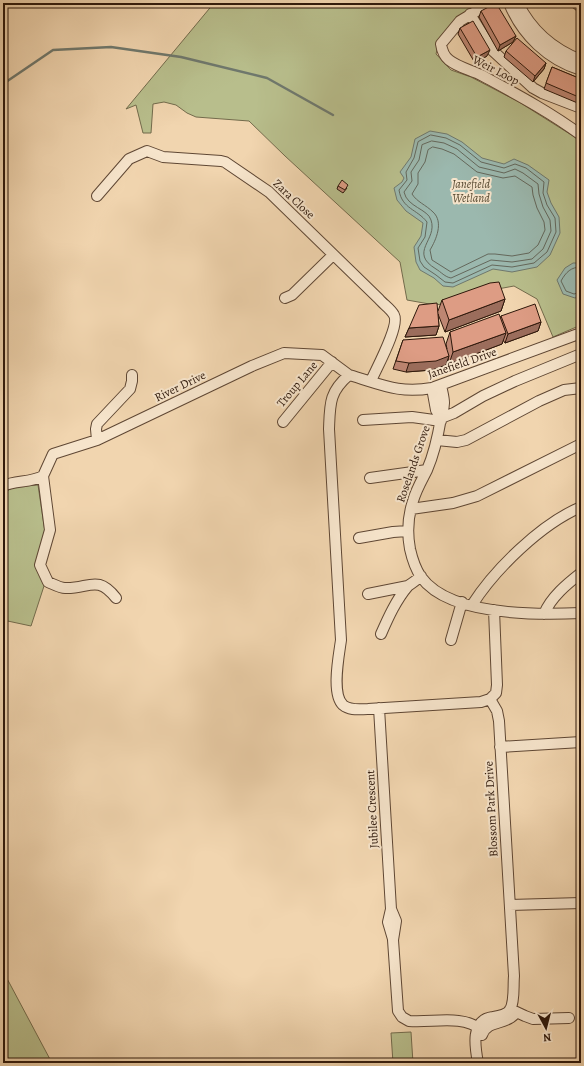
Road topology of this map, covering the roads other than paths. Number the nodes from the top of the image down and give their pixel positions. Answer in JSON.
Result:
{"nodes":[{"id":1,"x":490,"y":3,"type":"edge"},
{"id":2,"x":509,"y":3,"type":"edge"},
{"id":3,"x":518,"y":3,"type":"edge"},
{"id":4,"x":576,"y":3,"type":"edge"},
{"id":5,"x":581,"y":7,"type":"edge"},
{"id":6,"x":470,"y":14,"type":"junction"},
{"id":7,"x":581,"y":60,"type":"edge"},
{"id":8,"x":581,"y":70,"type":"edge"},
{"id":9,"x":581,"y":108,"type":"edge"},
{"id":10,"x":581,"y":135,"type":"edge"},
{"id":11,"x":97,"y":196,"type":"dead end"},
{"id":12,"x":333,"y":255,"type":"junction"},
{"id":13,"x":285,"y":298,"type":"dead end"},
{"id":14,"x":581,"y":333,"type":"edge"},
{"id":15,"x":581,"y":354,"type":"edge"},
{"id":16,"x":336,"y":365,"type":"junction"},
{"id":17,"x":132,"y":375,"type":"dead end"},
{"id":18,"x":349,"y":375,"type":"junction"},
{"id":19,"x":371,"y":381,"type":"junction"},
{"id":20,"x":436,"y":387,"type":"junction"},
{"id":21,"x":581,"y":388,"type":"edge"},
{"id":22,"x":363,"y":420,"type":"dead end"},
{"id":23,"x":441,"y":420,"type":"junction"},
{"id":24,"x":283,"y":422,"type":"dead end"},
{"id":25,"x":97,"y":440,"type":"junction"},
{"id":26,"x":437,"y":440,"type":"junction"},
{"id":27,"x":581,"y":444,"type":"edge"},
{"id":28,"x":427,"y":470,"type":"junction"},
{"id":29,"x":43,"y":476,"type":"junction"},
{"id":30,"x":370,"y":478,"type":"dead end"},
{"id":31,"x":3,"y":486,"type":"edge"},
{"id":32,"x":581,"y":507,"type":"edge"},
{"id":33,"x":411,"y":509,"type":"junction"},
{"id":34,"x":408,"y":531,"type":"junction"},
{"id":35,"x":359,"y":538,"type":"dead end"},
{"id":36,"x":581,"y":573,"type":"edge"},
{"id":37,"x":421,"y":576,"type":"junction"},
{"id":38,"x":408,"y":586,"type":"junction"},
{"id":39,"x":368,"y":594,"type":"dead end"},
{"id":40,"x":116,"y":598,"type":"dead end"},
{"id":41,"x":462,"y":602,"type":"junction"},
{"id":42,"x":472,"y":605,"type":"junction"},
{"id":43,"x":494,"y":610,"type":"junction"},
{"id":44,"x":581,"y":613,"type":"edge"},
{"id":45,"x":544,"y":614,"type":"junction"},
{"id":46,"x":382,"y":634,"type":"dead end"},
{"id":47,"x":451,"y":640,"type":"dead end"},
{"id":48,"x":490,"y":699,"type":"junction"},
{"id":49,"x":379,"y":708,"type":"junction"},
{"id":50,"x":581,"y":742,"type":"edge"},
{"id":51,"x":500,"y":747,"type":"junction"},
{"id":52,"x":581,"y":903,"type":"edge"},
{"id":53,"x":510,"y":905,"type":"junction"},
{"id":54,"x":513,"y":1010,"type":"junction"},
{"id":55,"x":569,"y":1018,"type":"dead end"},
{"id":56,"x":481,"y":1029,"type":"junction"},
{"id":57,"x":479,"y":1063,"type":"edge"}],
"edges":[{"from":1,"to":6,"type":"street","name":"Weir Loop"},
{"from":2,"to":8,"type":"street"},
{"from":3,"to":7,"type":"street"},
{"from":4,"to":5,"type":"street"},
{"from":6,"to":9,"type":"street","name":"Weir Loop"},
{"from":6,"to":10,"type":"street","name":"Weir Loop"},
{"from":11,"to":12,"type":"street","name":"Zara Close"},
{"from":12,"to":13,"type":"street"},
{"from":12,"to":19,"type":"street","name":"Zara Close"},
{"from":14,"to":20,"type":"street","name":"Janefield Drive"},
{"from":15,"to":23,"type":"street"},
{"from":16,"to":18,"type":"street","name":"Janefield Drive"},
{"from":16,"to":24,"type":"street","name":"Troup Lane"},
{"from":16,"to":25,"type":"street","name":"River Drive"},
{"from":17,"to":25,"type":"street"},
{"from":18,"to":19,"type":"street","name":"Janefield Drive"},
{"from":18,"to":49,"type":"street"},
{"from":19,"to":20,"type":"street","name":"Janefield Drive"},
{"from":20,"to":23,"type":"street","name":"Roselands Grove"},
{"from":21,"to":26,"type":"street"},
{"from":22,"to":23,"type":"street"},
{"from":23,"to":26,"type":"street","name":"Roselands Grove"},
{"from":25,"to":29,"type":"street","name":"River Drive"},
{"from":26,"to":28,"type":"street","name":"Roselands Grove"},
{"from":27,"to":33,"type":"street"},
{"from":28,"to":30,"type":"street"},
{"from":28,"to":33,"type":"street","name":"Roselands Grove"},
{"from":29,"to":31,"type":"street"},
{"from":29,"to":40,"type":"street"},
{"from":32,"to":42,"type":"street"},
{"from":33,"to":34,"type":"street","name":"Roselands Grove"},
{"from":34,"to":35,"type":"street"},
{"from":34,"to":37,"type":"street","name":"Roselands Grove"},
{"from":36,"to":45,"type":"street"},
{"from":37,"to":38,"type":"street"},
{"from":37,"to":41,"type":"street","name":"Roselands Grove"},
{"from":38,"to":39,"type":"street"},
{"from":38,"to":46,"type":"street"},
{"from":41,"to":42,"type":"street","name":"Roselands Grove"},
{"from":41,"to":47,"type":"street"},
{"from":42,"to":43,"type":"street","name":"Roselands Grove"},
{"from":43,"to":45,"type":"street","name":"Roselands Grove"},
{"from":43,"to":48,"type":"street"},
{"from":44,"to":45,"type":"street","name":"Roselands Grove"},
{"from":48,"to":49,"type":"street"},
{"from":48,"to":51,"type":"street","name":"Blossom Park Drive"},
{"from":49,"to":56,"type":"street","name":"Jubilee Crescent"},
{"from":50,"to":51,"type":"street"},
{"from":51,"to":53,"type":"street","name":"Blossom Park Drive"},
{"from":52,"to":53,"type":"street"},
{"from":53,"to":54,"type":"street","name":"Blossom Park Drive"},
{"from":54,"to":55,"type":"street"},
{"from":54,"to":56,"type":"street"},
{"from":56,"to":57,"type":"street"}]}
